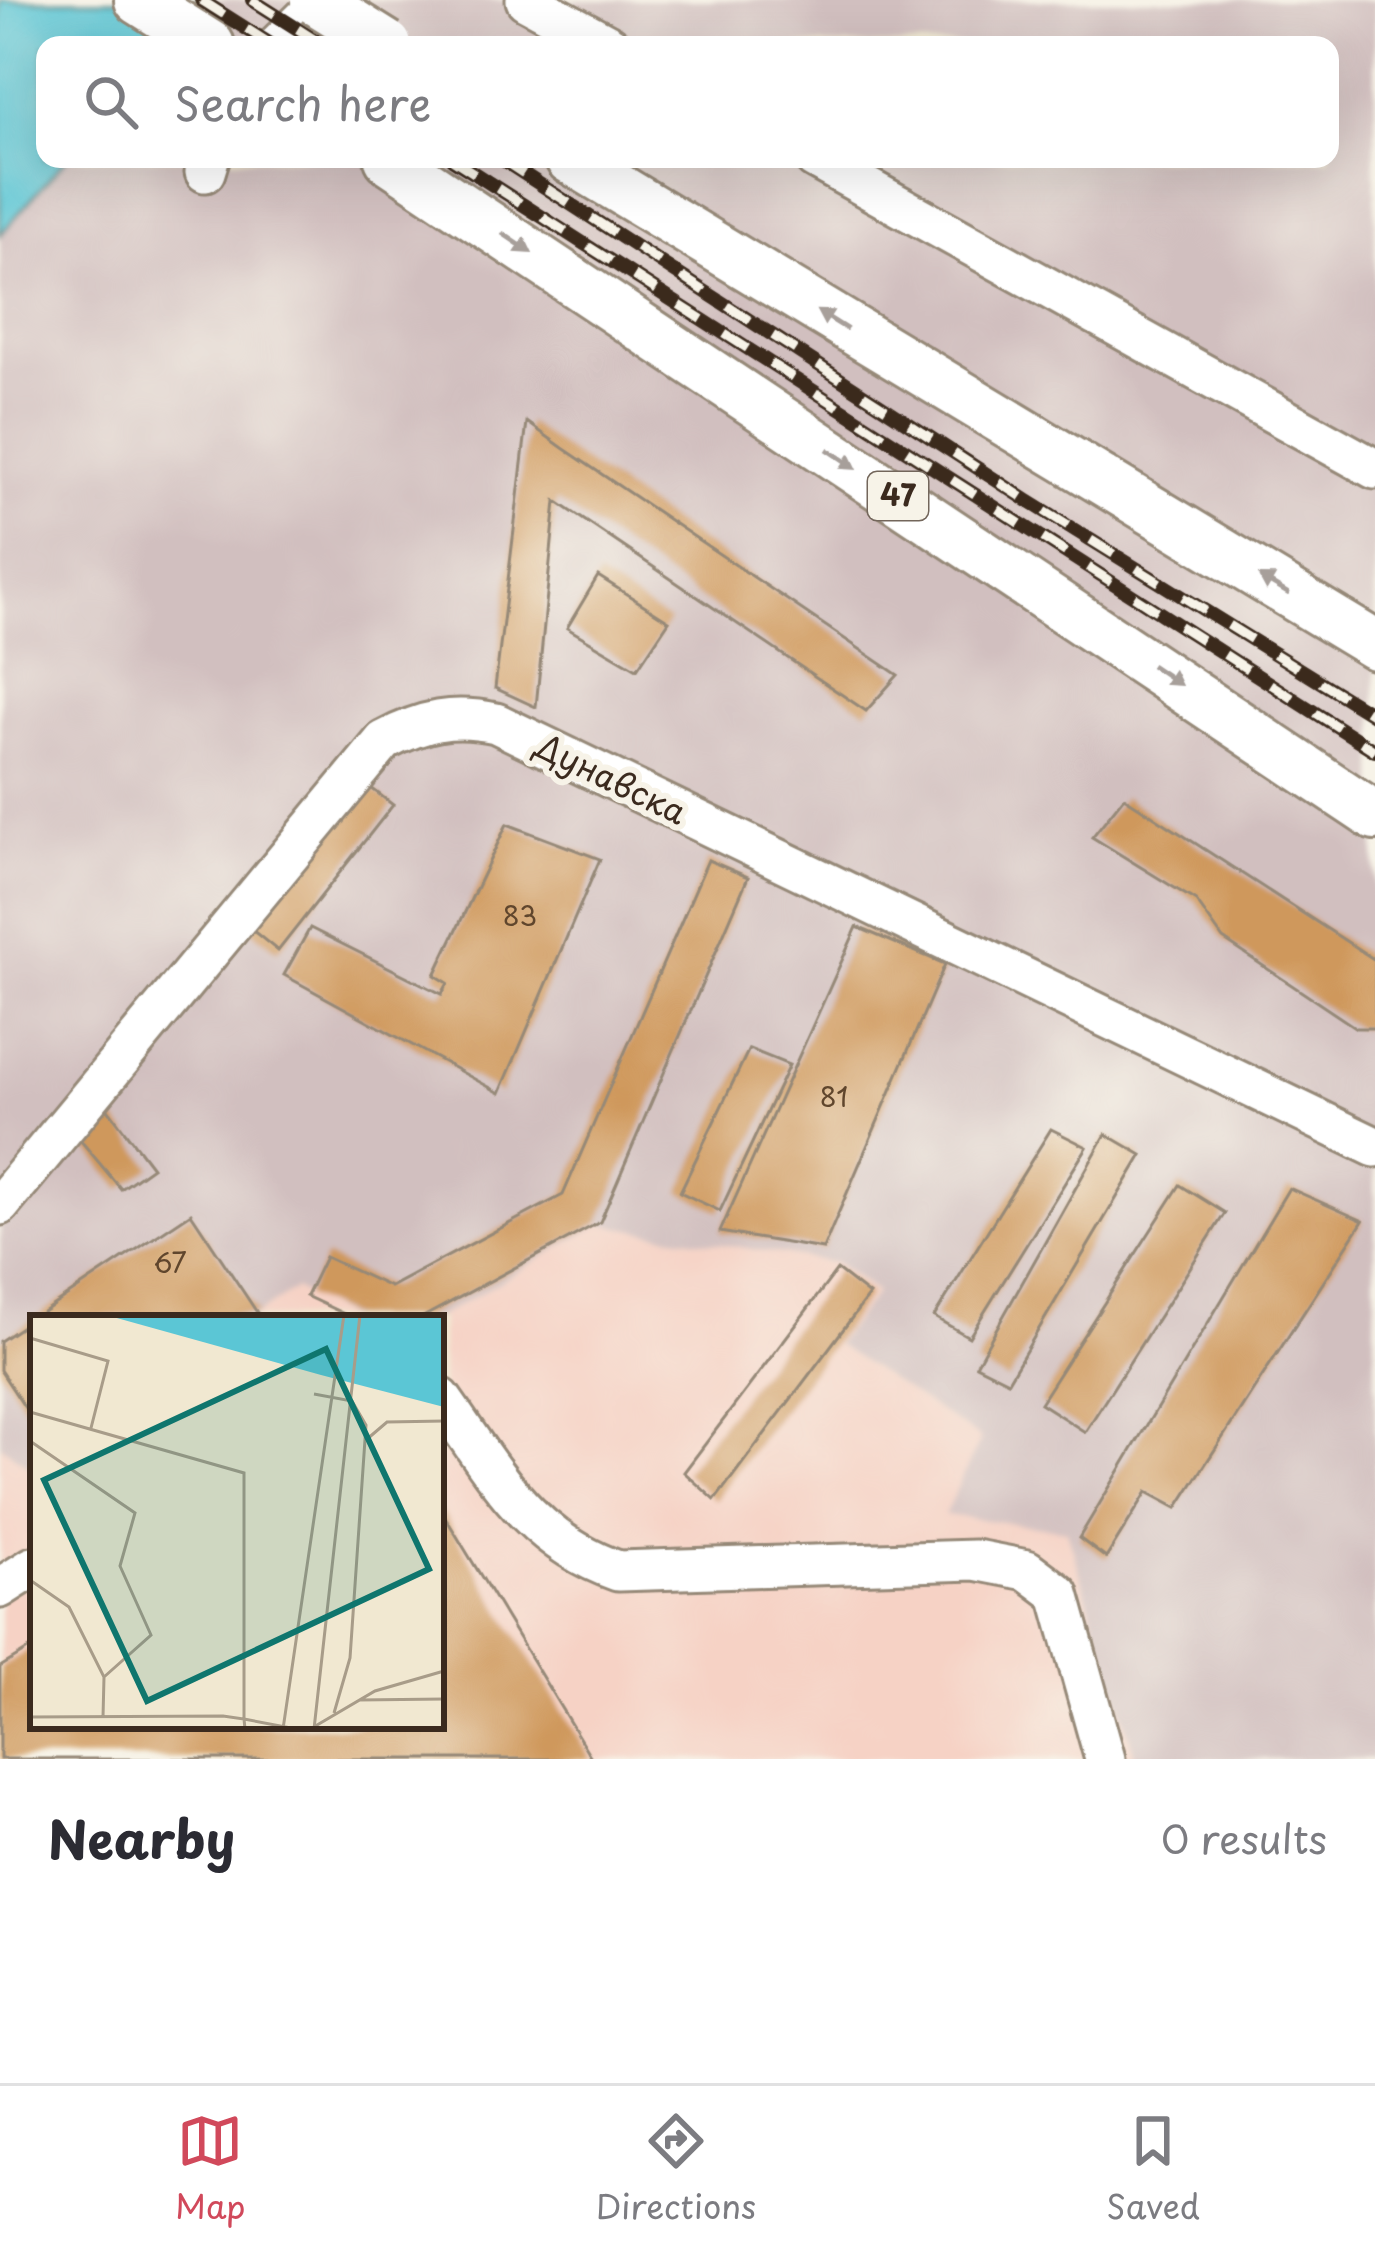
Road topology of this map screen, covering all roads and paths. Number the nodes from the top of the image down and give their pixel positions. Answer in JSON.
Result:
{"nodes":[{"id":1,"x":139,"y":0,"type":"edge"},
{"id":2,"x":319,"y":0,"type":"edge"},
{"id":3,"x":526,"y":0,"type":"edge"},
{"id":4,"x":557,"y":11,"type":"edge"},
{"id":5,"x":196,"y":36,"type":"edge"},
{"id":6,"x":285,"y":36,"type":"edge"},
{"id":7,"x":373,"y":36,"type":"edge"},
{"id":8,"x":595,"y":36,"type":"edge"},
{"id":9,"x":404,"y":168,"type":"edge"},
{"id":10,"x":585,"y":168,"type":"edge"},
{"id":11,"x":830,"y":168,"type":"edge"},
{"id":12,"x":1375,"y":470,"type":"edge"},
{"id":13,"x":1375,"y":645,"type":"edge"},
{"id":14,"x":1375,"y":815,"type":"edge"},
{"id":15,"x":1375,"y":1147,"type":"edge"},
{"id":16,"x":0,"y":1205,"type":"edge"},
{"id":17,"x":444,"y":1402,"type":"edge"},
{"id":18,"x":30,"y":1569,"type":"edge"},
{"id":19,"x":0,"y":1588,"type":"edge"},
{"id":20,"x":1106,"y":1759,"type":"edge"}],
"edges":[{"from":1,"to":5,"type":"main road"},
{"from":2,"to":6,"type":"lane"},
{"from":2,"to":7,"type":"main road","bridge":true},
{"from":3,"to":4,"type":"lane"},
{"from":4,"to":8,"type":"lane"},
{"from":9,"to":14,"type":"main road","number":"47","one_way":true},
{"from":13,"to":10,"type":"main road","one_way":true},
{"from":11,"to":12,"type":"lane"},
{"from":15,"to":16,"type":"lane","name":"Дунавска"},
{"from":17,"to":20,"type":"lane"},
{"from":18,"to":19,"type":"lane"}]}
